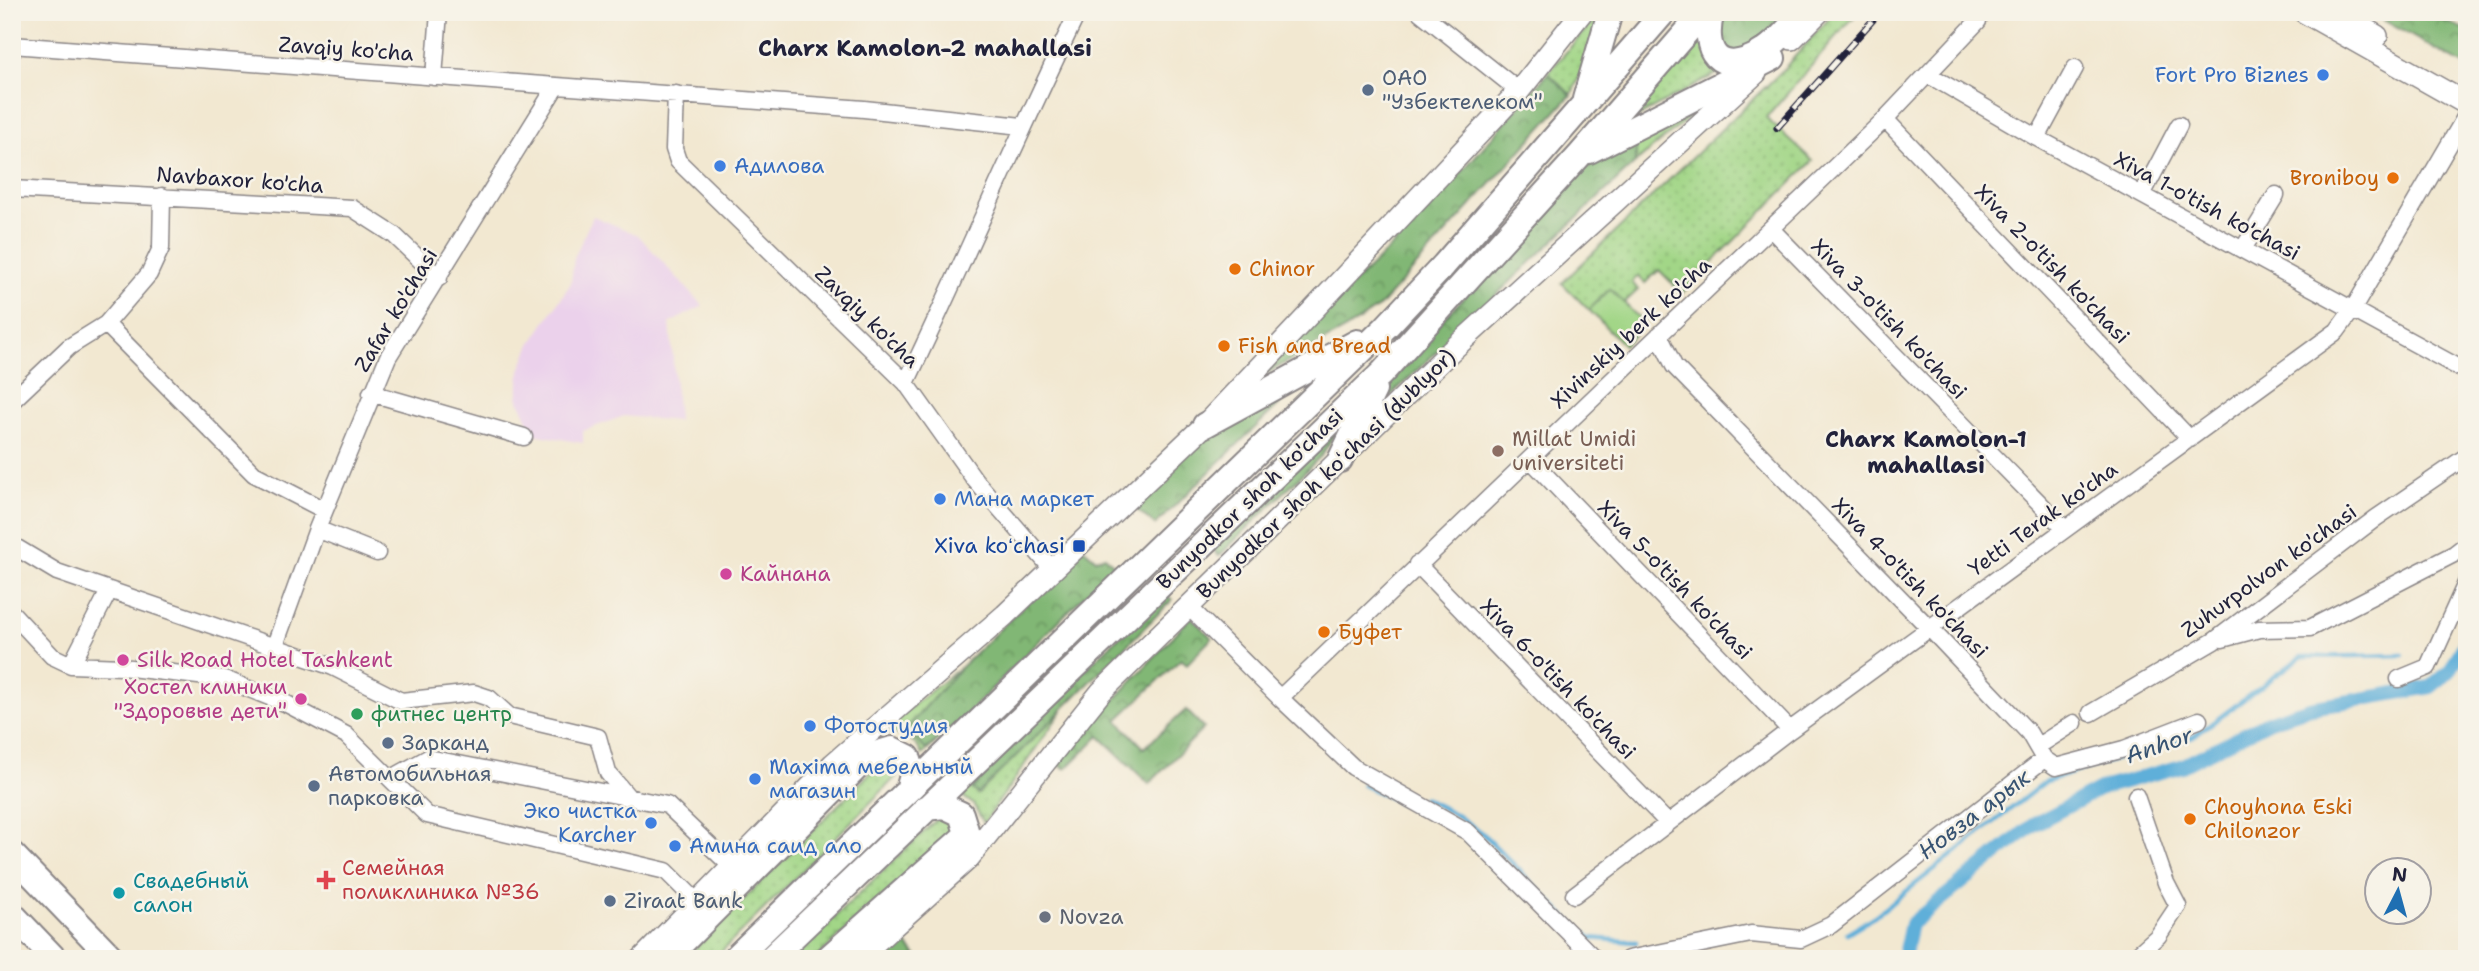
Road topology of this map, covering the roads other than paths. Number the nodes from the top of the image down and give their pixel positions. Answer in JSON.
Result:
{"nodes":[{"id":1,"x":439,"y":12,"type":"edge"},
{"id":2,"x":1078,"y":12,"type":"edge"},
{"id":3,"x":1420,"y":12,"type":"edge"},
{"id":4,"x":1582,"y":12,"type":"edge"},
{"id":5,"x":1609,"y":12,"type":"edge"},
{"id":6,"x":1664,"y":12,"type":"edge"},
{"id":7,"x":1704,"y":12,"type":"edge"},
{"id":8,"x":1712,"y":12,"type":"edge"},
{"id":9,"x":1803,"y":12,"type":"edge"},
{"id":10,"x":1819,"y":12,"type":"edge"},
{"id":11,"x":2304,"y":12,"type":"edge"},
{"id":12,"x":2336,"y":12,"type":"edge"},
{"id":13,"x":1978,"y":21,"type":"dead end"},
{"id":14,"x":12,"y":45,"type":"edge"},
{"id":15,"x":1773,"y":58,"type":"junction"},
{"id":16,"x":2075,"y":68,"type":"dead end"},
{"id":17,"x":1929,"y":75,"type":"junction"},
{"id":18,"x":435,"y":77,"type":"junction"},
{"id":19,"x":2467,"y":87,"type":"edge"},
{"id":20,"x":555,"y":88,"type":"junction"},
{"id":21,"x":1519,"y":91,"type":"junction"},
{"id":22,"x":676,"y":94,"type":"junction"},
{"id":23,"x":2467,"y":104,"type":"edge"},
{"id":24,"x":1583,"y":107,"type":"junction"},
{"id":25,"x":2467,"y":114,"type":"edge"},
{"id":26,"x":1885,"y":119,"type":"junction"},
{"id":27,"x":2179,"y":124,"type":"dead end"},
{"id":28,"x":1022,"y":126,"type":"junction"},
{"id":29,"x":2037,"y":138,"type":"junction"},
{"id":30,"x":1579,"y":156,"type":"junction"},
{"id":31,"x":12,"y":189,"type":"edge"},
{"id":32,"x":162,"y":195,"type":"junction"},
{"id":33,"x":2142,"y":195,"type":"junction"},
{"id":34,"x":2276,"y":195,"type":"dead end"},
{"id":35,"x":1772,"y":229,"type":"junction"},
{"id":36,"x":2243,"y":249,"type":"junction"},
{"id":37,"x":439,"y":278,"type":"junction"},
{"id":38,"x":2353,"y":309,"type":"junction"},
{"id":39,"x":106,"y":324,"type":"junction"},
{"id":40,"x":1386,"y":327,"type":"junction"},
{"id":41,"x":1659,"y":335,"type":"junction"},
{"id":42,"x":2467,"y":372,"type":"edge"},
{"id":43,"x":1382,"y":373,"type":"junction"},
{"id":44,"x":906,"y":383,"type":"junction"},
{"id":45,"x":371,"y":393,"type":"junction"},
{"id":46,"x":12,"y":401,"type":"edge"},
{"id":47,"x":1205,"y":425,"type":"junction"},
{"id":48,"x":524,"y":437,"type":"dead end"},
{"id":49,"x":2190,"y":439,"type":"junction"},
{"id":50,"x":2467,"y":456,"type":"edge"},
{"id":51,"x":1530,"y":458,"type":"junction"},
{"id":52,"x":1339,"y":460,"type":"junction"},
{"id":53,"x":324,"y":510,"type":"junction"},
{"id":54,"x":317,"y":529,"type":"junction"},
{"id":55,"x":2065,"y":529,"type":"junction"},
{"id":56,"x":2467,"y":544,"type":"edge"},
{"id":57,"x":12,"y":545,"type":"edge"},
{"id":58,"x":377,"y":553,"type":"dead end"},
{"id":59,"x":1417,"y":564,"type":"junction"},
{"id":60,"x":1052,"y":570,"type":"junction"},
{"id":61,"x":2467,"y":580,"type":"edge"},
{"id":62,"x":109,"y":591,"type":"junction"},
{"id":63,"x":1189,"y":607,"type":"junction"},
{"id":64,"x":12,"y":613,"type":"edge"},
{"id":65,"x":1931,"y":629,"type":"junction"},
{"id":66,"x":2214,"y":641,"type":"junction"},
{"id":67,"x":274,"y":648,"type":"junction"},
{"id":68,"x":71,"y":665,"type":"junction"},
{"id":69,"x":2399,"y":679,"type":"dead end"},
{"id":70,"x":1280,"y":698,"type":"junction"},
{"id":71,"x":2091,"y":713,"type":"dead end"},
{"id":72,"x":2199,"y":720,"type":"dead end"},
{"id":73,"x":2074,"y":723,"type":"dead end"},
{"id":74,"x":1790,"y":730,"type":"junction"},
{"id":75,"x":2041,"y":753,"type":"junction"},
{"id":76,"x":392,"y":778,"type":"junction"},
{"id":77,"x":908,"y":790,"type":"junction"},
{"id":78,"x":2136,"y":796,"type":"dead end"},
{"id":79,"x":629,"y":797,"type":"junction"},
{"id":80,"x":926,"y":808,"type":"junction"},
{"id":81,"x":1668,"y":823,"type":"junction"},
{"id":82,"x":12,"y":854,"type":"edge"},
{"id":83,"x":732,"y":866,"type":"junction"},
{"id":84,"x":1574,"y":895,"type":"dead end"},
{"id":85,"x":697,"y":902,"type":"junction"},
{"id":86,"x":12,"y":914,"type":"edge"},
{"id":87,"x":1589,"y":957,"type":"edge"},
{"id":88,"x":55,"y":959,"type":"edge"},
{"id":89,"x":113,"y":959,"type":"edge"},
{"id":90,"x":642,"y":959,"type":"edge"},
{"id":91,"x":666,"y":959,"type":"edge"},
{"id":92,"x":734,"y":959,"type":"edge"},
{"id":93,"x":769,"y":959,"type":"edge"},
{"id":94,"x":827,"y":959,"type":"edge"},
{"id":95,"x":856,"y":959,"type":"edge"},
{"id":96,"x":1628,"y":959,"type":"edge"},
{"id":97,"x":2132,"y":959,"type":"edge"}],
"edges":[{"from":1,"to":18,"type":"street"},
{"from":2,"to":28,"type":"street"},
{"from":3,"to":21,"type":"street"},
{"from":4,"to":21,"type":"street"},
{"from":5,"to":24,"type":"main road"},
{"from":6,"to":24,"type":"main road","name":"Bunyodkor shoh ko'chasi"},
{"from":7,"to":30,"type":"main road","name":"Bunyodkor shoh ko'chasi"},
{"from":8,"to":9,"type":"main road"},
{"from":10,"to":15,"type":"street","name":"Bunyodkor shoh koʻchasi (dublyor)"},
{"from":11,"to":23,"type":"street"},
{"from":12,"to":19,"type":"street"},
{"from":13,"to":17,"type":"street","name":"Xivinskiy berk ko'cha"},
{"from":14,"to":18,"type":"street","name":"Zavqiy ko'cha"},
{"from":15,"to":30,"type":"main road"},
{"from":15,"to":52,"type":"street","name":"Bunyodkor shoh koʻchasi (dublyor)"},
{"from":16,"to":29,"type":"street"},
{"from":17,"to":26,"type":"street","name":"Xivinskiy berk ko'cha"},
{"from":17,"to":29,"type":"street","name":"Xiva 1-o'tish ko'chasi"},
{"from":18,"to":20,"type":"street","name":"Zavqiy ko'cha"},
{"from":20,"to":22,"type":"street","name":"Zavqiy ko'cha"},
{"from":20,"to":37,"type":"street","name":"Zafar ko'chasi"},
{"from":21,"to":47,"type":"street"},
{"from":22,"to":28,"type":"street","name":"Zavqiy ko'cha"},
{"from":22,"to":44,"type":"street","name":"Zavqiy ko'cha"},
{"from":24,"to":40,"type":"main road","name":"Bunyodkor shoh ko'chasi"},
{"from":25,"to":38,"type":"street","name":"Yetti Terak ko'cha"},
{"from":26,"to":35,"type":"street","name":"Xivinskiy berk ko'cha"},
{"from":26,"to":49,"type":"street","name":"Xiva 2-o'tish ko'chasi"},
{"from":27,"to":33,"type":"street"},
{"from":28,"to":44,"type":"street"},
{"from":29,"to":33,"type":"street","name":"Xiva 1-o'tish ko'chasi"},
{"from":30,"to":43,"type":"main road","name":"Bunyodkor shoh ko'chasi"},
{"from":31,"to":32,"type":"street","name":"Navbaxor ko'cha"},
{"from":32,"to":37,"type":"street","name":"Navbaxor ko'cha"},
{"from":32,"to":39,"type":"street"},
{"from":33,"to":36,"type":"street","name":"Xiva 1-o'tish ko'chasi"},
{"from":34,"to":36,"type":"street"},
{"from":35,"to":41,"type":"street","name":"Xivinskiy berk ko'cha"},
{"from":35,"to":55,"type":"street","name":"Xiva 3-o'tish ko'chasi"},
{"from":36,"to":38,"type":"street","name":"Xiva 1-o'tish ko'chasi"},
{"from":37,"to":45,"type":"street","name":"Zafar ko'chasi"},
{"from":38,"to":42,"type":"street","name":"Xiva 1-o'tish ko'chasi"},
{"from":38,"to":49,"type":"street","name":"Yetti Terak ko'cha"},
{"from":39,"to":46,"type":"street"},
{"from":39,"to":53,"type":"street"},
{"from":40,"to":47,"type":"main road"},
{"from":40,"to":77,"type":"main road","name":"Bunyodkor shoh ko'chasi"},
{"from":41,"to":51,"type":"street","name":"Xivinskiy berk ko'cha"},
{"from":41,"to":65,"type":"street","name":"Xiva 4-o'tish ko'chasi"},
{"from":43,"to":52,"type":"main road"},
{"from":43,"to":80,"type":"main road","name":"Bunyodkor shoh ko'chasi"},
{"from":44,"to":60,"type":"street","name":"Zavqiy ko'cha"},
{"from":45,"to":48,"type":"street"},
{"from":45,"to":53,"type":"street","name":"Zafar ko'chasi"},
{"from":47,"to":60,"type":"street"},
{"from":49,"to":55,"type":"street","name":"Yetti Terak ko'cha"},
{"from":50,"to":66,"type":"street","name":"Zuhurpolvon ko'chasi"},
{"from":51,"to":59,"type":"street","name":"Xivinskiy berk ko'cha"},
{"from":51,"to":74,"type":"street","name":"Xiva 5-o'tish ko'chasi"},
{"from":52,"to":63,"type":"street","name":"Bunyodkor shoh koʻchasi (dublyor)"},
{"from":53,"to":54,"type":"street","name":"Zafar ko'chasi"},
{"from":54,"to":58,"type":"street"},
{"from":54,"to":67,"type":"street","name":"Zafar ko'chasi"},
{"from":55,"to":65,"type":"street","name":"Yetti Terak ko'cha"},
{"from":56,"to":66,"type":"street"},
{"from":57,"to":62,"type":"street"},
{"from":59,"to":70,"type":"street","name":"Xivinskiy berk ko'cha"},
{"from":59,"to":81,"type":"street","name":"Xiva 6-o'tish ko'chasi"},
{"from":60,"to":83,"type":"street"},
{"from":61,"to":69,"type":"street"},
{"from":62,"to":67,"type":"street"},
{"from":62,"to":68,"type":"street"},
{"from":63,"to":70,"type":"street"},
{"from":63,"to":95,"type":"street","name":"Bunyodkor shoh koʻchasi (dublyor)"},
{"from":64,"to":68,"type":"street"},
{"from":65,"to":74,"type":"street","name":"Yetti Terak ko'cha"},
{"from":65,"to":75,"type":"street","name":"Xiva 4-o'tish ko'chasi"},
{"from":66,"to":71,"type":"street","name":"Zuhurpolvon ko'chasi"},
{"from":67,"to":79,"type":"street"},
{"from":68,"to":76,"type":"street"},
{"from":70,"to":87,"type":"street"},
{"from":72,"to":75,"type":"street"},
{"from":73,"to":75,"type":"street"},
{"from":74,"to":81,"type":"street","name":"Yetti Terak ko'cha"},
{"from":75,"to":96,"type":"street"},
{"from":76,"to":79,"type":"street"},
{"from":76,"to":85,"type":"street"},
{"from":77,"to":91,"type":"main road"},
{"from":77,"to":92,"type":"main road","name":"Bunyodkor shoh ko'chasi"},
{"from":78,"to":97,"type":"street"},
{"from":79,"to":83,"type":"street"},
{"from":80,"to":93,"type":"main road","name":"Bunyodkor shoh ko'chasi"},
{"from":80,"to":94,"type":"main road"},
{"from":81,"to":84,"type":"street","name":"Yetti Terak ko'cha"},
{"from":82,"to":89,"type":"main road"},
{"from":83,"to":85,"type":"street"},
{"from":85,"to":90,"type":"street"},
{"from":86,"to":88,"type":"main road"}]}
